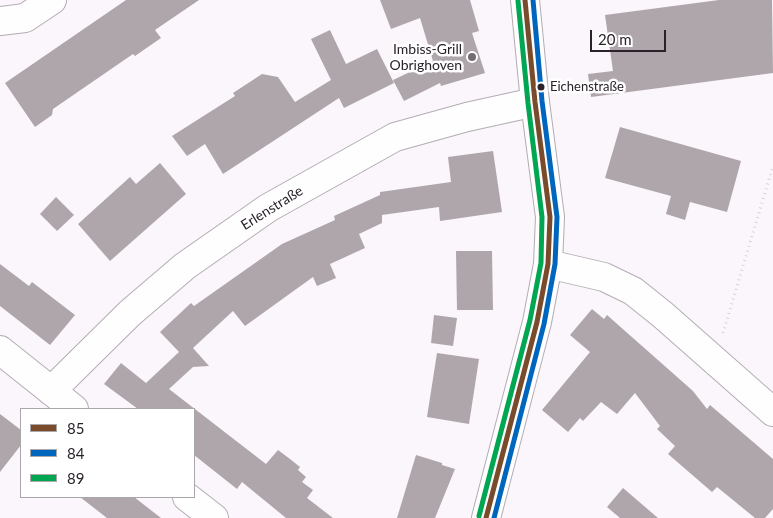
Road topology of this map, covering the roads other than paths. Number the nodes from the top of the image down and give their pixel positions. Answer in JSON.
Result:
{"nodes":[{"id":1,"x":52,"y":0,"type":"edge"},
{"id":2,"x":525,"y":0,"type":"edge"},
{"id":3,"x":0,"y":21,"type":"edge"},
{"id":4,"x":536,"y":102,"type":"junction"},
{"id":5,"x":548,"y":264,"type":"junction"},
{"id":6,"x":0,"y":350,"type":"edge"},
{"id":7,"x":51,"y":391,"type":"junction"},
{"id":8,"x":73,"y":408,"type":"edge"},
{"id":9,"x":773,"y":412,"type":"edge"},
{"id":10,"x":188,"y":498,"type":"edge"},
{"id":11,"x":214,"y":518,"type":"edge"},
{"id":12,"x":486,"y":518,"type":"edge"}],
"edges":[{"from":1,"to":3,"type":"street"},
{"from":2,"to":4,"type":"street"},
{"from":4,"to":5,"type":"street"},
{"from":4,"to":7,"type":"street","name":"Erlenstraße"},
{"from":5,"to":9,"type":"street"},
{"from":5,"to":12,"type":"street"},
{"from":6,"to":7,"type":"street"},
{"from":7,"to":8,"type":"street"},
{"from":10,"to":11,"type":"street"}]}
